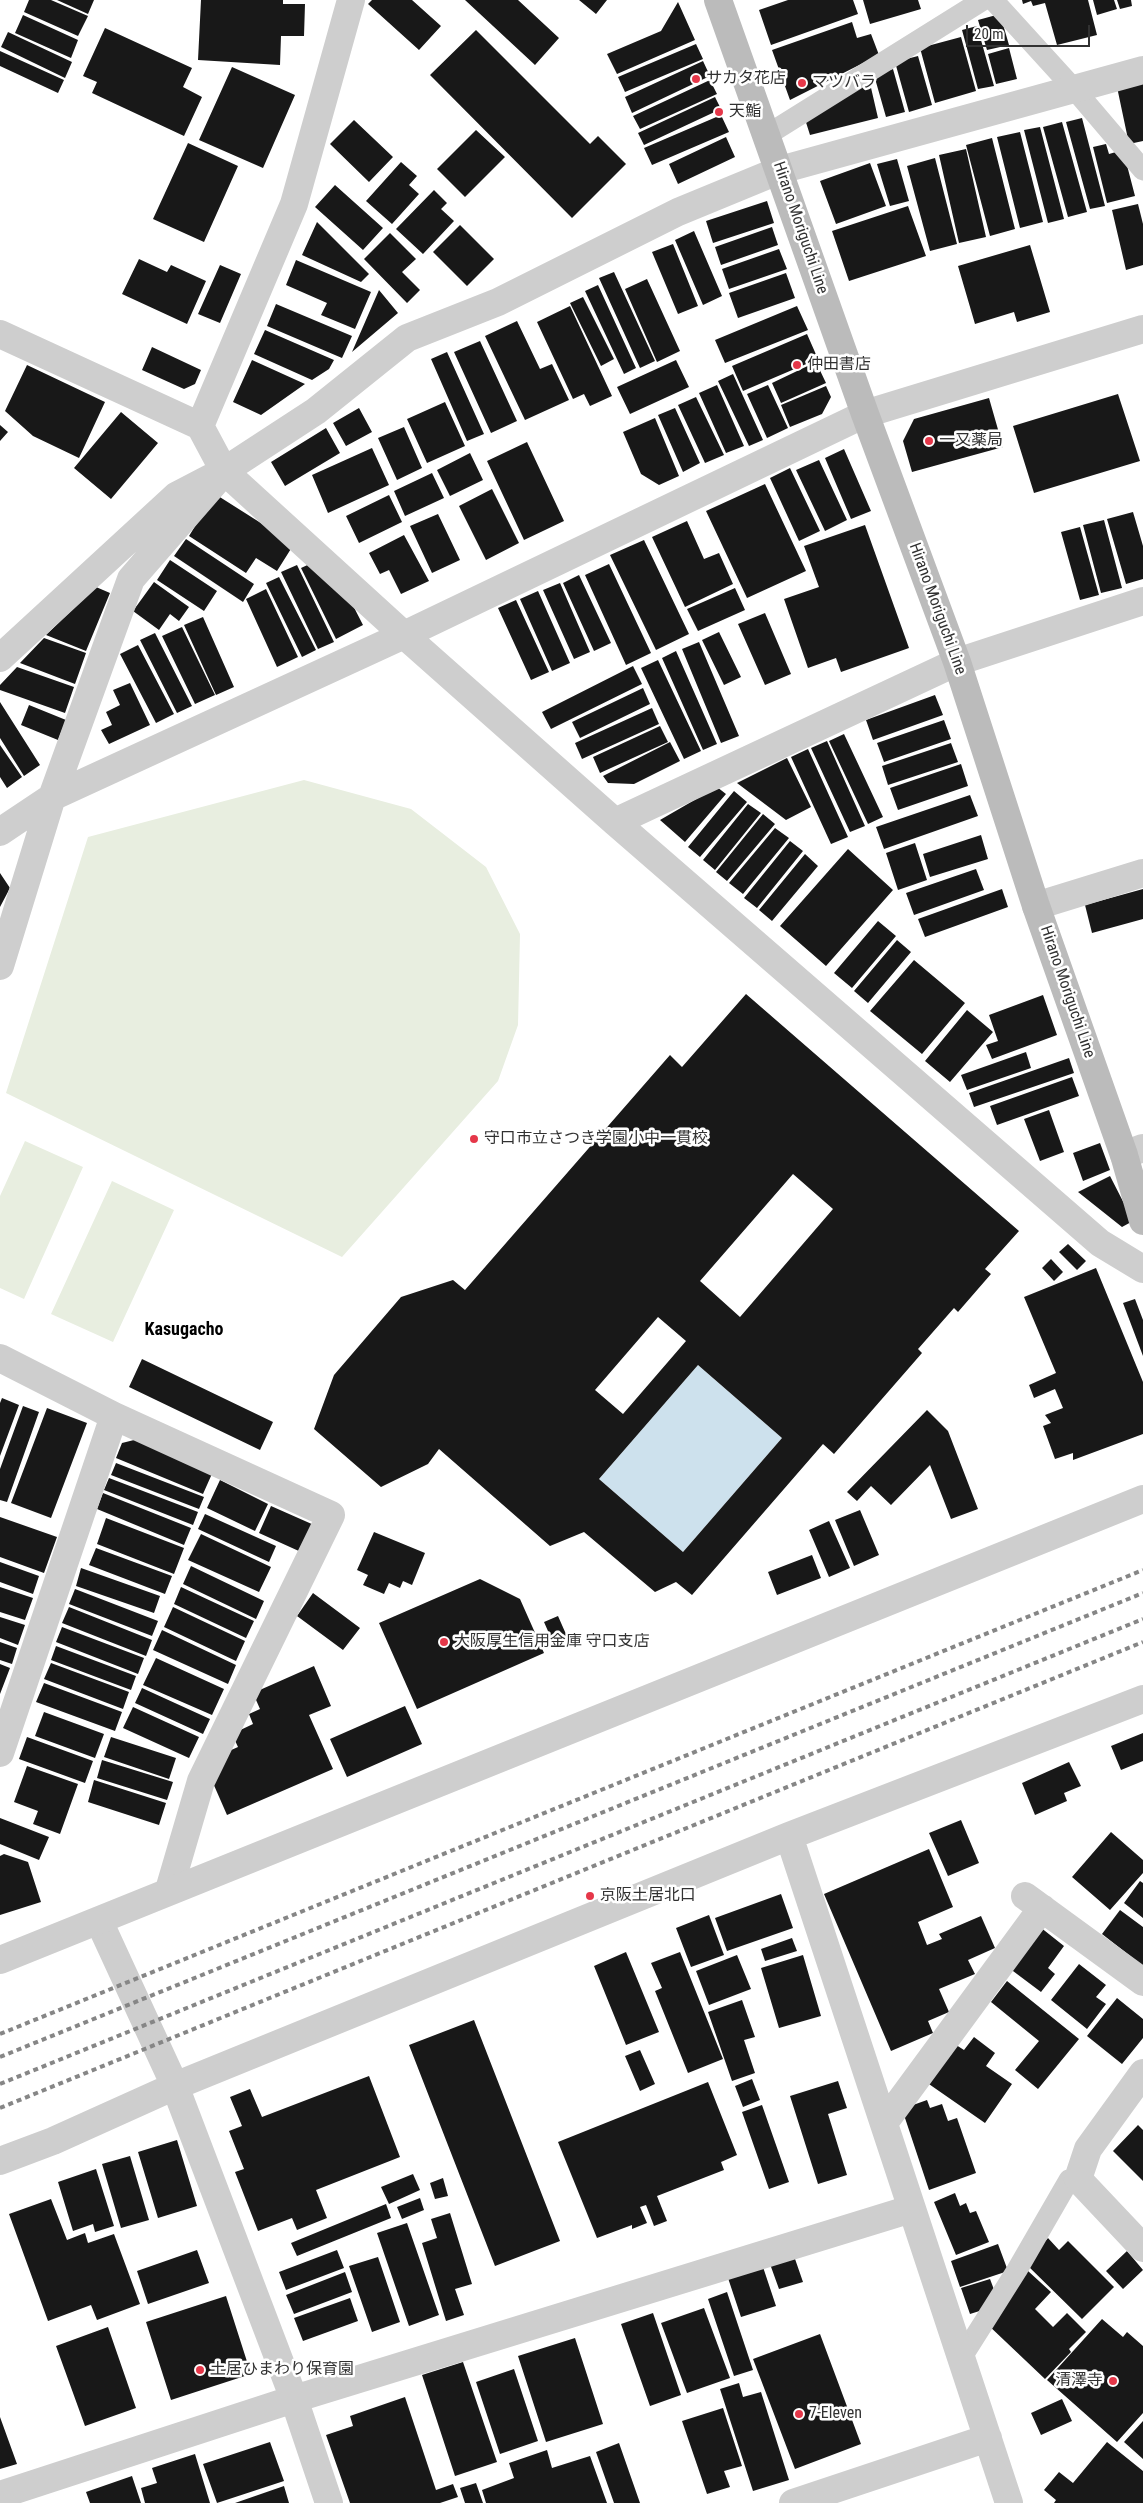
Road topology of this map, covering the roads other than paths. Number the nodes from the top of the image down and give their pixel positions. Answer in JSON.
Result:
{"nodes":[{"id":1,"x":351,"y":0,"type":"edge"},
{"id":2,"x":718,"y":0,"type":"edge"},
{"id":3,"x":983,"y":0,"type":"edge"},
{"id":4,"x":993,"y":0,"type":"edge"},
{"id":5,"x":1143,"y":70,"type":"edge"},
{"id":6,"x":1075,"y":90,"type":"junction"},
{"id":7,"x":767,"y":135,"type":"junction"},
{"id":8,"x":780,"y":170,"type":"junction"},
{"id":9,"x":1143,"y":170,"type":"edge"},
{"id":10,"x":1143,"y":329,"type":"edge"},
{"id":11,"x":0,"y":334,"type":"edge"},
{"id":12,"x":865,"y":414,"type":"junction"},
{"id":13,"x":200,"y":426,"type":"junction"},
{"id":14,"x":224,"y":471,"type":"junction"},
{"id":15,"x":1143,"y":601,"type":"edge"},
{"id":16,"x":404,"y":635,"type":"junction"},
{"id":17,"x":0,"y":658,"type":"edge"},
{"id":18,"x":957,"y":662,"type":"junction"},
{"id":19,"x":52,"y":796,"type":"junction"},
{"id":20,"x":615,"y":822,"type":"junction"},
{"id":21,"x":0,"y":832,"type":"edge"},
{"id":22,"x":1143,"y":873,"type":"edge"},
{"id":23,"x":1036,"y":906,"type":"junction"},
{"id":24,"x":0,"y":966,"type":"edge"},
{"id":25,"x":1133,"y":1152,"type":"edge"},
{"id":26,"x":1143,"y":1222,"type":"edge"},
{"id":27,"x":1143,"y":1269,"type":"edge"},
{"id":28,"x":0,"y":1358,"type":"edge"},
{"id":29,"x":114,"y":1416,"type":"junction"},
{"id":30,"x":1143,"y":1499,"type":"edge"},
{"id":31,"x":1143,"y":1699,"type":"edge"},
{"id":32,"x":0,"y":1753,"type":"edge"},
{"id":33,"x":789,"y":1836,"type":"junction"},
{"id":34,"x":169,"y":1890,"type":"junction"},
{"id":35,"x":99,"y":1921,"type":"junction"},
{"id":36,"x":0,"y":1960,"type":"edge"},
{"id":37,"x":1143,"y":1982,"type":"edge"},
{"id":38,"x":1143,"y":2073,"type":"edge"},
{"id":39,"x":175,"y":2086,"type":"junction"},
{"id":40,"x":884,"y":2123,"type":"junction"},
{"id":41,"x":0,"y":2162,"type":"edge"},
{"id":42,"x":1078,"y":2179,"type":"junction"},
{"id":43,"x":911,"y":2209,"type":"junction"},
{"id":44,"x":1143,"y":2248,"type":"edge"},
{"id":45,"x":962,"y":2357,"type":"junction"},
{"id":46,"x":294,"y":2399,"type":"junction"},
{"id":47,"x":988,"y":2438,"type":"junction"},
{"id":48,"x":0,"y":2496,"type":"edge"},
{"id":49,"x":328,"y":2503,"type":"edge"},
{"id":50,"x":793,"y":2503,"type":"edge"},
{"id":51,"x":1010,"y":2503,"type":"edge"}],
"edges":[{"from":1,"to":13,"type":"street"},
{"from":2,"to":7,"type":"main road","name":"Hirano Moriguchi Line"},
{"from":3,"to":7,"type":"lane"},
{"from":4,"to":6,"type":"lane"},
{"from":5,"to":6,"type":"street"},
{"from":6,"to":8,"type":"street"},
{"from":6,"to":9,"type":"lane"},
{"from":7,"to":8,"type":"main road","name":"Hirano Moriguchi Line"},
{"from":8,"to":12,"type":"main road","name":"Hirano Moriguchi Line"},
{"from":8,"to":14,"type":"street"},
{"from":10,"to":12,"type":"street"},
{"from":11,"to":13,"type":"street"},
{"from":12,"to":16,"type":"street"},
{"from":12,"to":18,"type":"main road","name":"Hirano Moriguchi Line"},
{"from":13,"to":14,"type":"street"},
{"from":14,"to":16,"type":"street"},
{"from":14,"to":17,"type":"street"},
{"from":14,"to":19,"type":"street"},
{"from":15,"to":18,"type":"street"},
{"from":16,"to":19,"type":"street"},
{"from":16,"to":20,"type":"street"},
{"from":18,"to":20,"type":"street"},
{"from":18,"to":23,"type":"main road","name":"Hirano Moriguchi Line"},
{"from":19,"to":21,"type":"street"},
{"from":19,"to":24,"type":"street"},
{"from":20,"to":27,"type":"street"},
{"from":22,"to":23,"type":"street"},
{"from":23,"to":25,"type":"main road","name":"Hirano Moriguchi Line"},
{"from":25,"to":26,"type":"main road","name":"Hirano Moriguchi Line"},
{"from":28,"to":29,"type":"street"},
{"from":29,"to":32,"type":"street"},
{"from":29,"to":34,"type":"street"},
{"from":30,"to":34,"type":"street"},
{"from":31,"to":33,"type":"street"},
{"from":33,"to":39,"type":"street"},
{"from":33,"to":40,"type":"street"},
{"from":34,"to":35,"type":"street"},
{"from":35,"to":36,"type":"street"},
{"from":35,"to":39,"type":"street"},
{"from":37,"to":40,"type":"street"},
{"from":38,"to":42,"type":"street"},
{"from":39,"to":41,"type":"street"},
{"from":39,"to":46,"type":"street"},
{"from":40,"to":43,"type":"street"},
{"from":42,"to":44,"type":"street"},
{"from":42,"to":45,"type":"lane"},
{"from":43,"to":45,"type":"street"},
{"from":43,"to":46,"type":"street"},
{"from":45,"to":47,"type":"street"},
{"from":46,"to":48,"type":"street"},
{"from":46,"to":49,"type":"street"},
{"from":47,"to":50,"type":"street"},
{"from":47,"to":51,"type":"street"}]}
